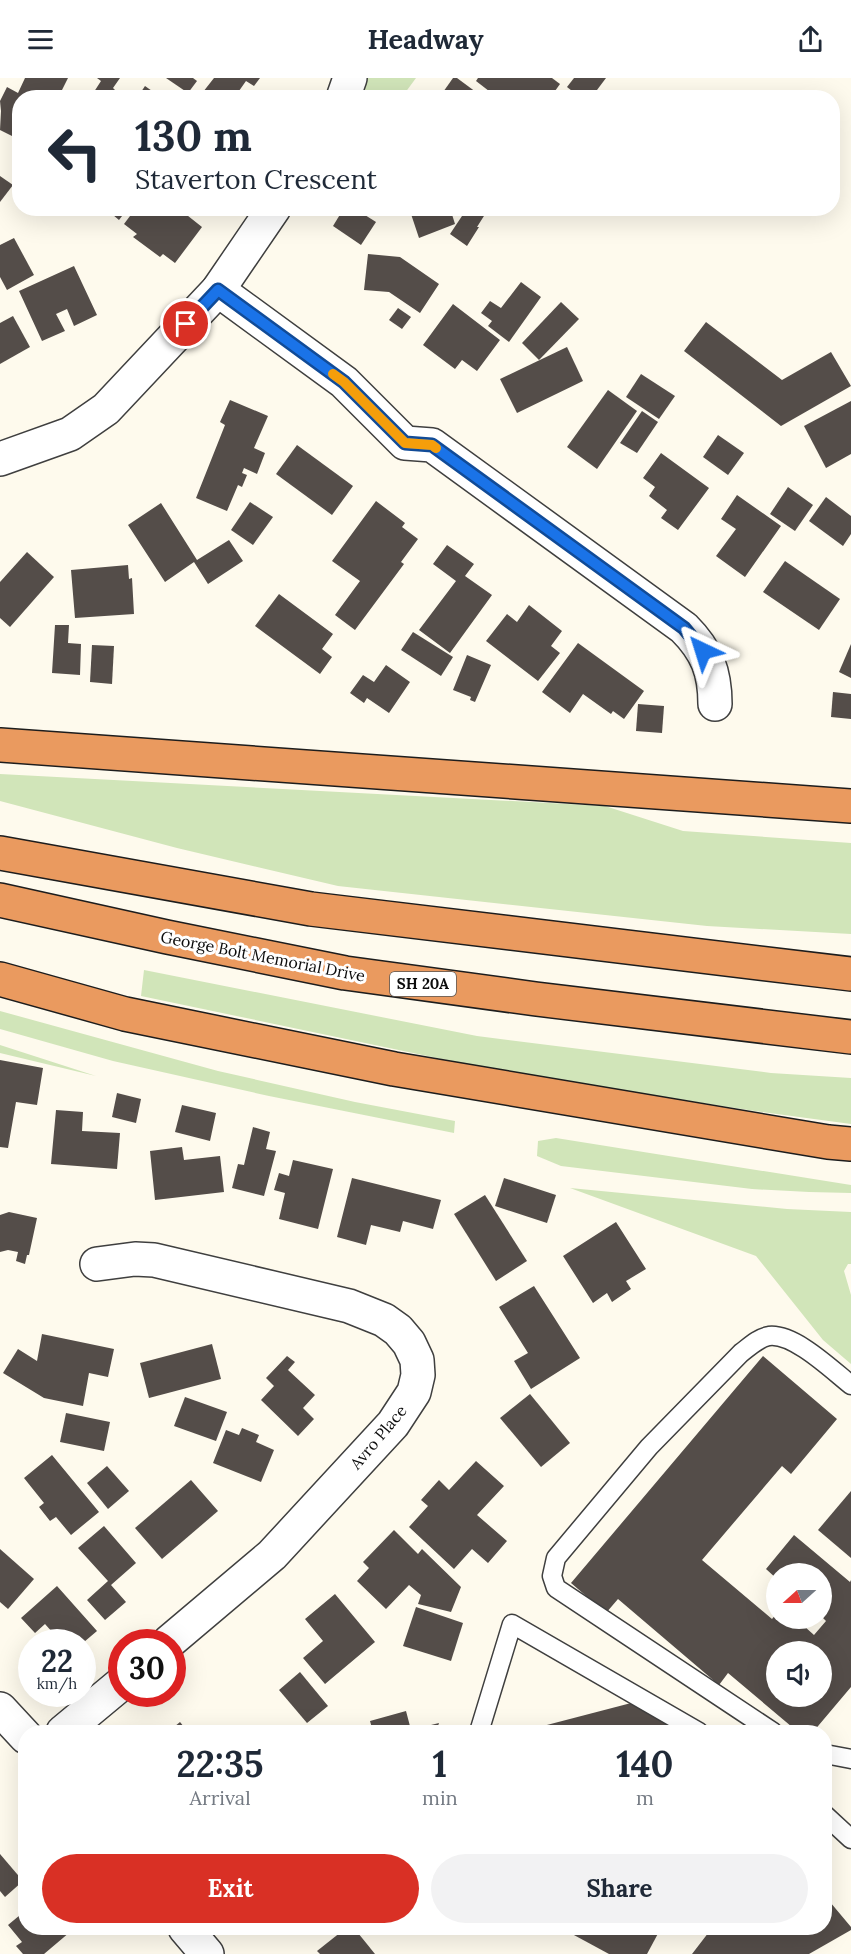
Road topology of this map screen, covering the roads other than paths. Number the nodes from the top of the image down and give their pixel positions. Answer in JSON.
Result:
{"nodes":[{"id":1,"x":269,"y":216,"type":"edge"},
{"id":2,"x":218,"y":290,"type":"junction"},
{"id":3,"x":0,"y":459,"type":"edge"},
{"id":4,"x":715,"y":704,"type":"dead end"},
{"id":5,"x":0,"y":745,"type":"edge"},
{"id":6,"x":851,"y":806,"type":"edge"},
{"id":7,"x":0,"y":854,"type":"edge"},
{"id":8,"x":0,"y":900,"type":"edge"},
{"id":9,"x":851,"y":974,"type":"edge"},
{"id":10,"x":0,"y":979,"type":"edge"},
{"id":11,"x":851,"y":1037,"type":"edge"},
{"id":12,"x":851,"y":1144,"type":"edge"},
{"id":13,"x":98,"y":1264,"type":"dead end"},
{"id":14,"x":851,"y":1385,"type":"edge"},
{"id":15,"x":185,"y":1629,"type":"edge"},
{"id":16,"x":108,"y":1695,"type":"edge"},
{"id":17,"x":0,"y":1709,"type":"edge"},
{"id":18,"x":71,"y":1725,"type":"edge"},
{"id":19,"x":481,"y":1725,"type":"edge"},
{"id":20,"x":687,"y":1725,"type":"edge"},
{"id":21,"x":762,"y":1725,"type":"edge"},
{"id":22,"x":18,"y":1728,"type":"edge"},
{"id":23,"x":832,"y":1755,"type":"edge"},
{"id":24,"x":851,"y":1759,"type":"edge"},
{"id":25,"x":832,"y":1821,"type":"edge"},
{"id":26,"x":851,"y":1839,"type":"edge"},
{"id":27,"x":191,"y":1935,"type":"edge"},
{"id":28,"x":207,"y":1954,"type":"edge"}],
"edges":[{"from":1,"to":2,"type":"street"},
{"from":2,"to":3,"type":"street"},
{"from":2,"to":4,"type":"street"},
{"from":5,"to":6,"type":"highway"},
{"from":7,"to":9,"type":"highway"},
{"from":8,"to":11,"type":"highway","name":"George Bolt Memorial Drive","number":"SH 20A"},
{"from":10,"to":12,"type":"highway"},
{"from":13,"to":15,"type":"street","name":"Avro Place"},
{"from":14,"to":21,"type":"lane"},
{"from":16,"to":18,"type":"street"},
{"from":17,"to":22,"type":"street"},
{"from":19,"to":20,"type":"lane"},
{"from":23,"to":24,"type":"lane"},
{"from":25,"to":26,"type":"lane"},
{"from":27,"to":28,"type":"street"}]}
